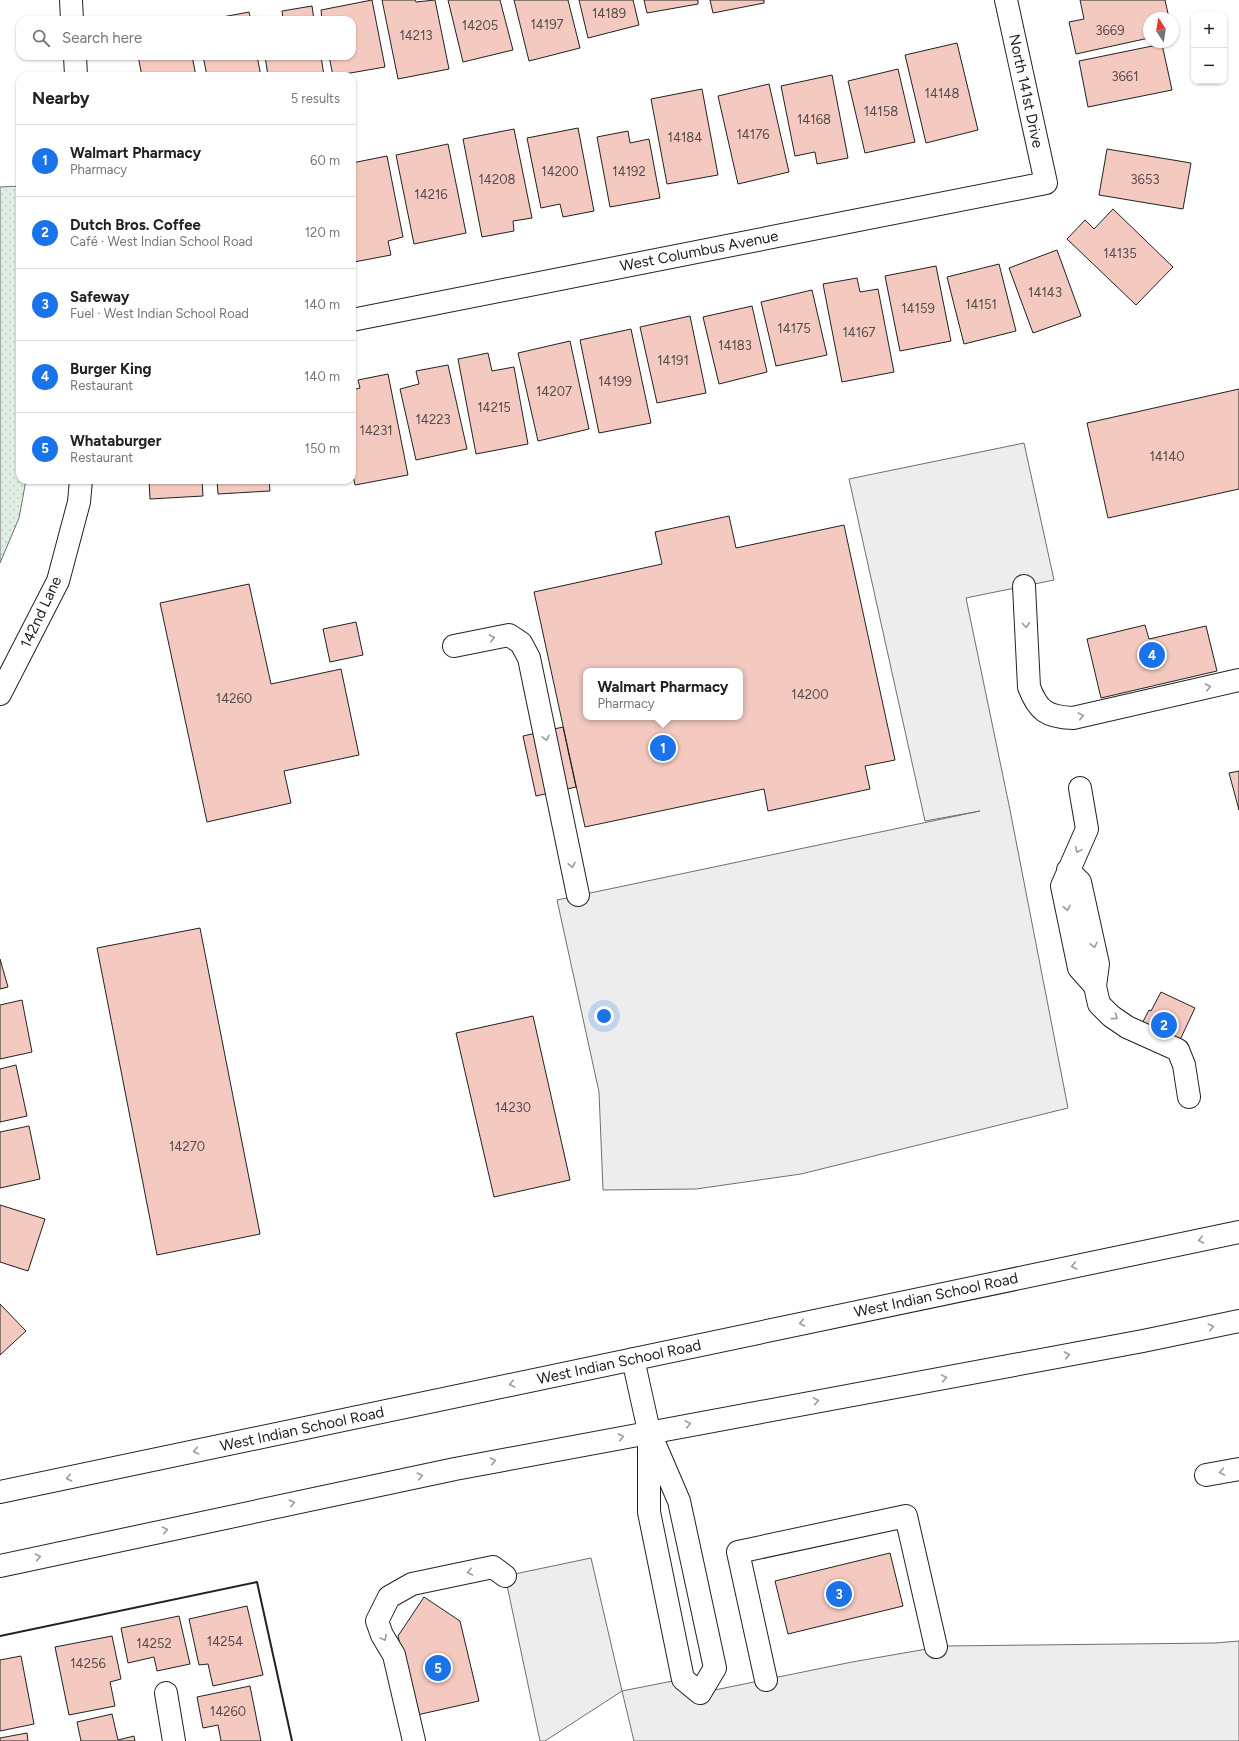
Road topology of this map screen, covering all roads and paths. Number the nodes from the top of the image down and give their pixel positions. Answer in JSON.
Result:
{"nodes":[{"id":1,"x":71,"y":0,"type":"edge"},
{"id":2,"x":1006,"y":0,"type":"edge"},
{"id":3,"x":72,"y":16,"type":"edge"},
{"id":4,"x":75,"y":60,"type":"edge"},
{"id":5,"x":76,"y":72,"type":"edge"},
{"id":6,"x":1046,"y":183,"type":"joint"},
{"id":7,"x":356,"y":319,"type":"edge"},
{"id":8,"x":81,"y":484,"type":"edge"},
{"id":9,"x":1024,"y":586,"type":"dead end"},
{"id":10,"x":454,"y":646,"type":"dead end"},
{"id":11,"x":1239,"y":680,"type":"edge"},
{"id":12,"x":0,"y":694,"type":"edge"},
{"id":13,"x":1080,"y":788,"type":"dead end"},
{"id":14,"x":578,"y":895,"type":"dead end"},
{"id":15,"x":1189,"y":1097,"type":"dead end"},
{"id":16,"x":1239,"y":1232,"type":"edge"},
{"id":17,"x":1239,"y":1321,"type":"edge"},
{"id":18,"x":633,"y":1359,"type":"junction"},
{"id":19,"x":649,"y":1432,"type":"junction"},
{"id":20,"x":1239,"y":1469,"type":"edge"},
{"id":21,"x":1206,"y":1475,"type":"dead end"},
{"id":22,"x":0,"y":1492,"type":"edge"},
{"id":23,"x":0,"y":1566,"type":"edge"},
{"id":24,"x":505,"y":1576,"type":"dead end"},
{"id":25,"x":936,"y":1647,"type":"dead end"},
{"id":26,"x":766,"y":1680,"type":"dead end"},
{"id":27,"x":166,"y":1692,"type":"dead end"},
{"id":28,"x":174,"y":1741,"type":"edge"},
{"id":29,"x":414,"y":1741,"type":"edge"}],
"edges":[{"from":1,"to":3,"type":"main road"},
{"from":2,"to":6,"type":"main road","name":"North 141st Drive"},
{"from":4,"to":5,"type":"main road"},
{"from":6,"to":7,"type":"main road","name":"West Columbus Avenue"},
{"from":8,"to":12,"type":"main road","name":"142nd Lane"},
{"from":9,"to":11,"type":"main road","one_way":true},
{"from":10,"to":14,"type":"main road","one_way":true},
{"from":13,"to":15,"type":"main road","one_way":true},
{"from":16,"to":18,"type":"main road","name":"West Indian School Road","one_way":true},
{"from":19,"to":17,"type":"main road","one_way":true},
{"from":18,"to":19,"type":"main road"},
{"from":18,"to":22,"type":"main road","name":"West Indian School Road","one_way":true},
{"from":19,"to":19,"type":"main road"},
{"from":23,"to":19,"type":"main road","one_way":true},
{"from":20,"to":21,"type":"main road","one_way":true},
{"from":24,"to":29,"type":"main road","one_way":true},
{"from":25,"to":26,"type":"main road"},
{"from":27,"to":28,"type":"main road"}]}
